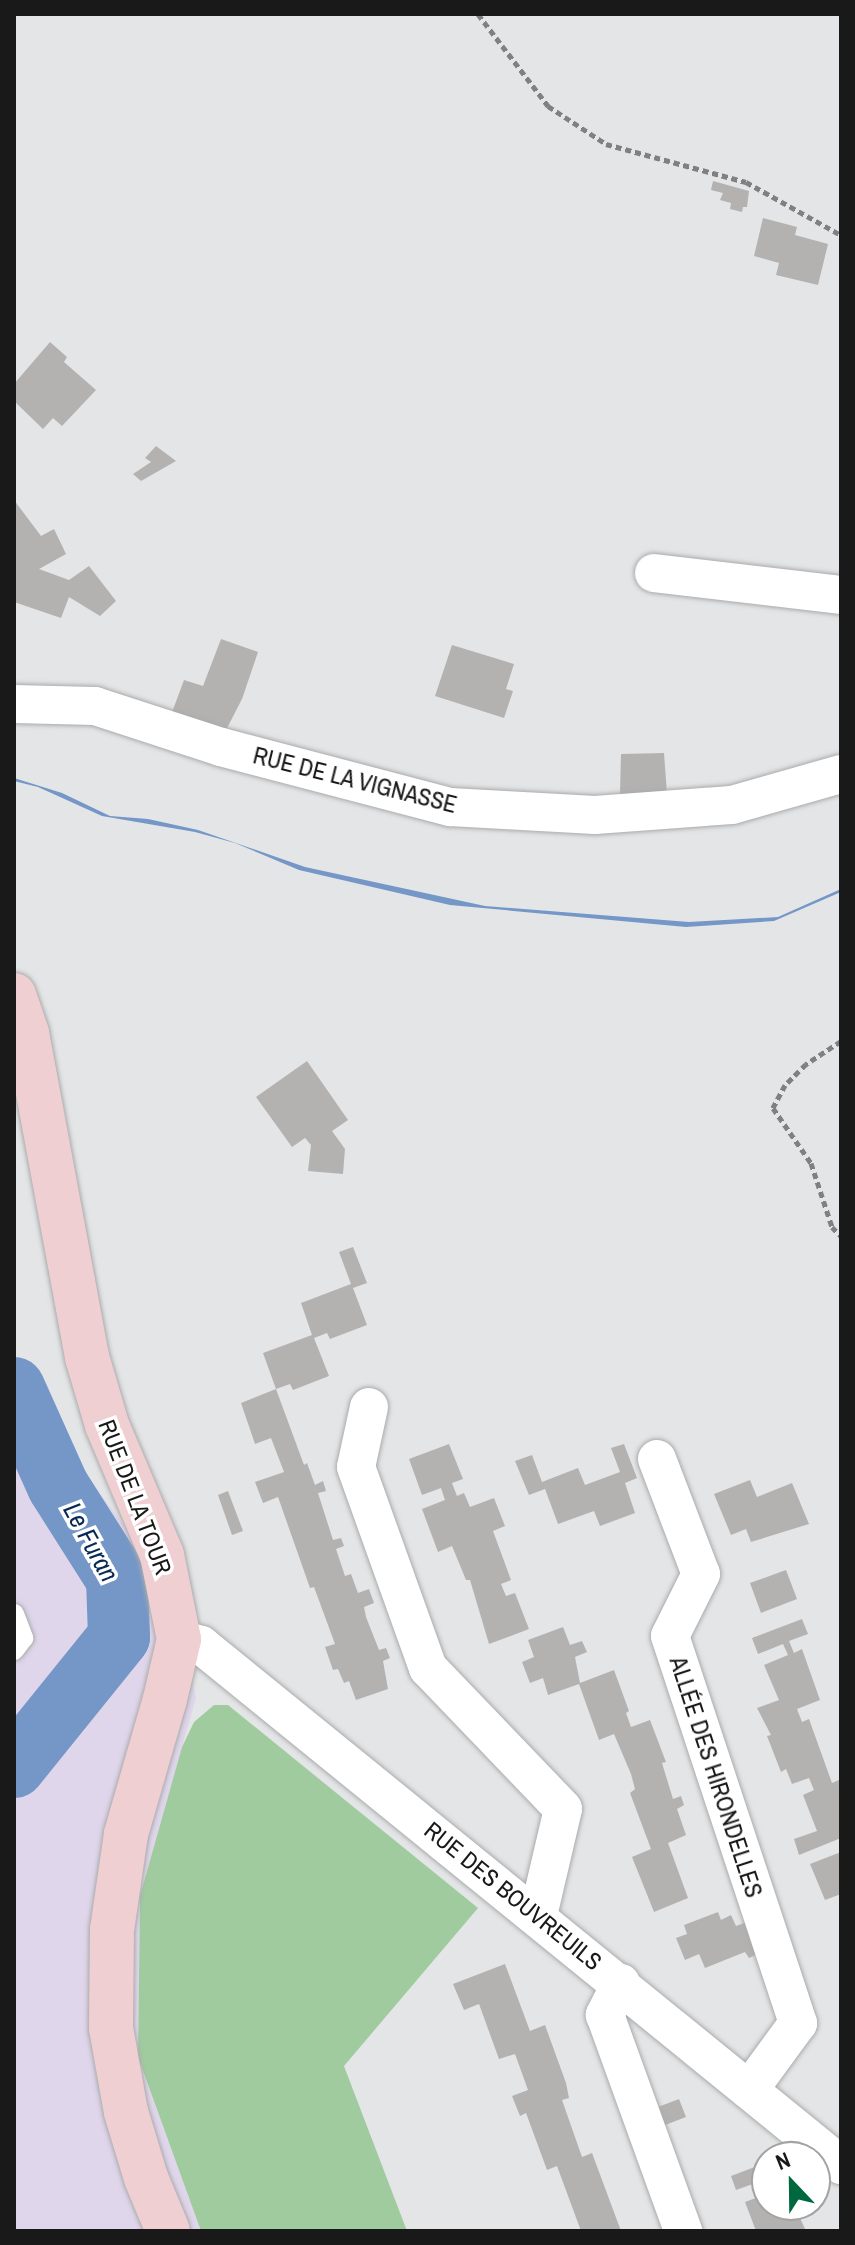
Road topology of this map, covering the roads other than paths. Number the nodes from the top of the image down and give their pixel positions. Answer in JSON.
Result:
{"nodes":[{"id":1,"x":654,"y":573,"type":"dead end"},
{"id":2,"x":841,"y":595,"type":"edge"},
{"id":3,"x":21,"y":699,"type":"edge"},
{"id":4,"x":841,"y":774,"type":"edge"},
{"id":5,"x":14,"y":995,"type":"edge"},
{"id":6,"x":369,"y":1407,"type":"dead end"},
{"id":7,"x":657,"y":1459,"type":"dead end"},
{"id":8,"x":14,"y":1614,"type":"edge"},
{"id":9,"x":179,"y":1639,"type":"junction"},
{"id":10,"x":14,"y":1650,"type":"edge"},
{"id":11,"x":538,"y":1916,"type":"junction"},
{"id":12,"x":621,"y":1983,"type":"junction"},
{"id":13,"x":749,"y":2090,"type":"junction"},
{"id":14,"x":841,"y":2165,"type":"edge"},
{"id":15,"x":168,"y":2231,"type":"edge"},
{"id":16,"x":683,"y":2231,"type":"edge"}],
"edges":[{"from":1,"to":2,"type":"street"},
{"from":3,"to":4,"type":"street","name":"RUE DE LA VIGNASSE"},
{"from":5,"to":9,"type":"street","name":"RUE DE LA TOUR"},
{"from":6,"to":11,"type":"street"},
{"from":7,"to":13,"type":"street","name":"ALLÉE DES HIRONDELLES"},
{"from":8,"to":10,"type":"lane"},
{"from":9,"to":11,"type":"street","name":"RUE DES BOUVREUILS"},
{"from":9,"to":15,"type":"street","name":"RUE DE LA TOUR"},
{"from":11,"to":12,"type":"street","name":"RUE DES BOUVREUILS"},
{"from":12,"to":13,"type":"street","name":"RUE DES BOUVREUILS"},
{"from":12,"to":16,"type":"street"},
{"from":13,"to":14,"type":"street","name":"RUE DES BOUVREUILS"}]}
